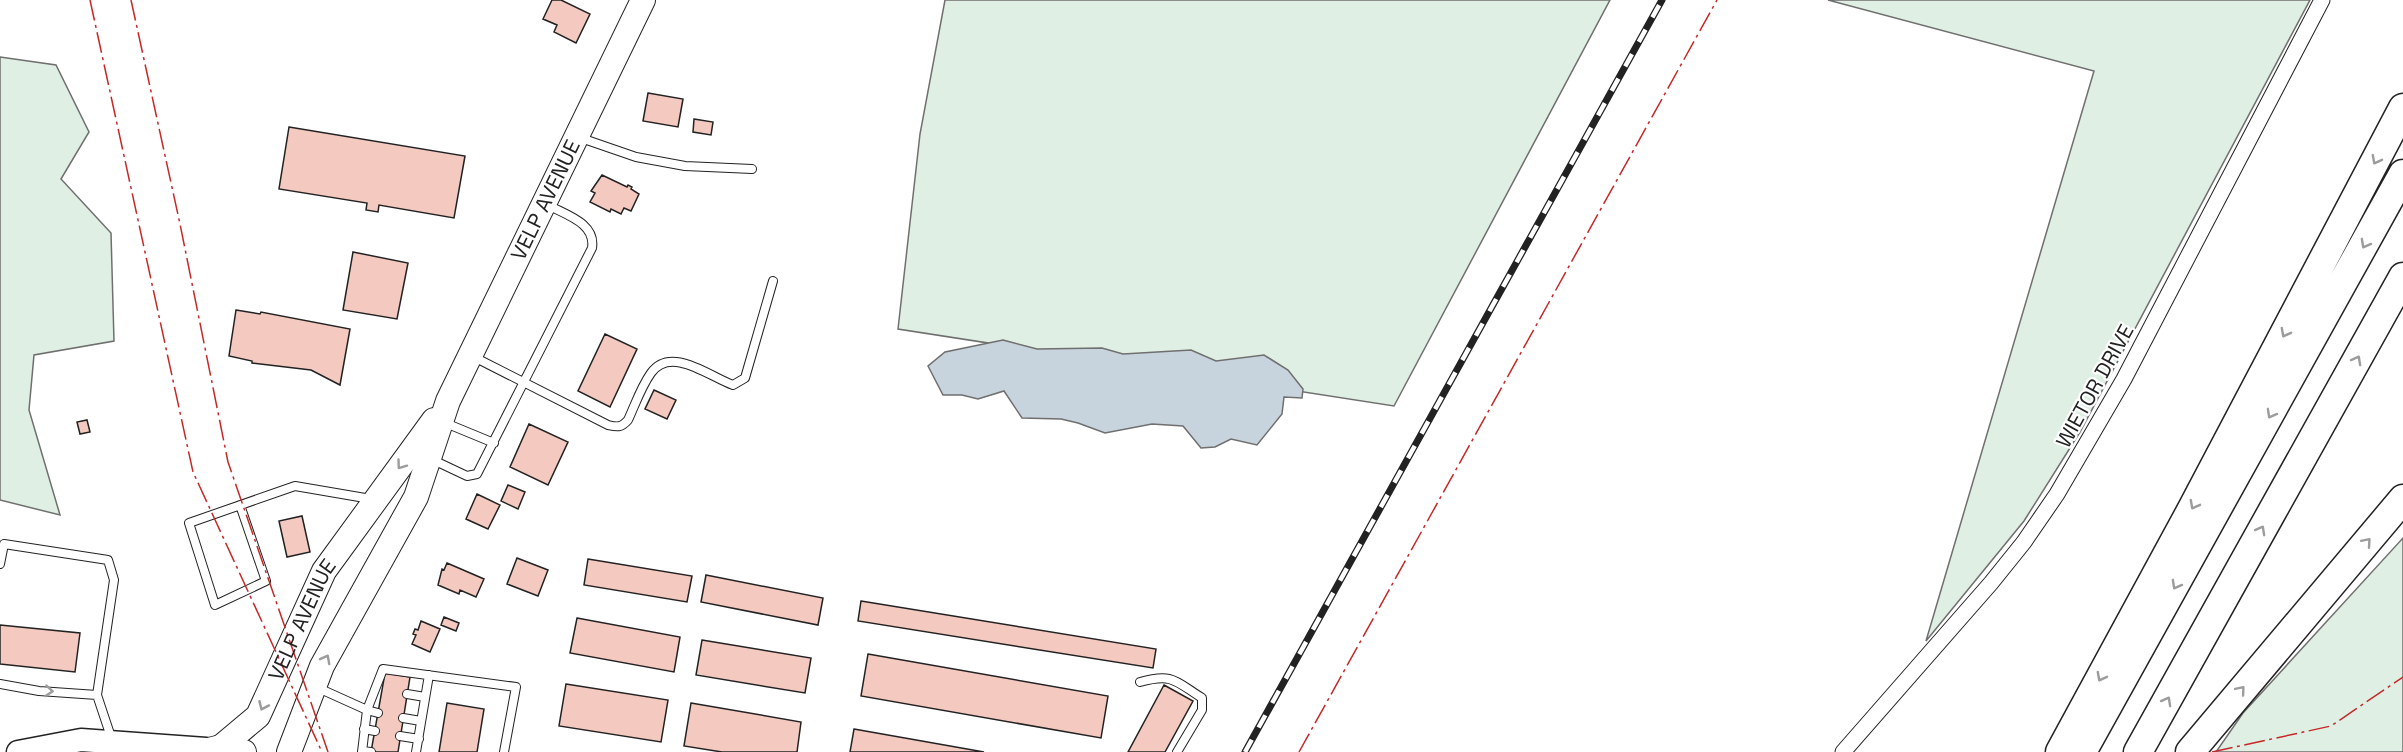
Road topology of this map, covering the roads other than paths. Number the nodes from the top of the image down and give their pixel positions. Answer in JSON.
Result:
{"nodes":[{"id":1,"x":643,"y":0,"type":"edge"},
{"id":2,"x":2322,"y":0,"type":"edge"},
{"id":3,"x":2403,"y":108,"type":"edge"},
{"id":4,"x":577,"y":137,"type":"junction"},
{"id":5,"x":752,"y":169,"type":"dead end"},
{"id":6,"x":2403,"y":174,"type":"edge"},
{"id":7,"x":544,"y":203,"type":"junction"},
{"id":8,"x":2403,"y":277,"type":"edge"},
{"id":9,"x":773,"y":281,"type":"dead end"},
{"id":10,"x":470,"y":355,"type":"junction"},
{"id":11,"x":525,"y":383,"type":"junction"},
{"id":12,"x":445,"y":411,"type":"junction"},
{"id":13,"x":495,"y":443,"type":"junction"},
{"id":14,"x":429,"y":458,"type":"junction"},
{"id":15,"x":2403,"y":499,"type":"edge"},
{"id":16,"x":376,"y":501,"type":"junction"},
{"id":17,"x":240,"y":505,"type":"junction"},
{"id":18,"x":0,"y":564,"type":"edge"},
{"id":19,"x":429,"y":675,"type":"junction"},
{"id":20,"x":1140,"y":682,"type":"dead end"},
{"id":21,"x":0,"y":684,"type":"edge"},
{"id":22,"x":315,"y":686,"type":"junction"},
{"id":23,"x":407,"y":694,"type":"dead end"},
{"id":24,"x":98,"y":695,"type":"junction"},
{"id":25,"x":425,"y":697,"type":"junction"},
{"id":26,"x":367,"y":710,"type":"junction"},
{"id":27,"x":378,"y":713,"type":"dead end"},
{"id":28,"x":404,"y":718,"type":"dead end"},
{"id":29,"x":421,"y":722,"type":"junction"},
{"id":30,"x":364,"y":729,"type":"junction"},
{"id":31,"x":375,"y":731,"type":"dead end"},
{"id":32,"x":400,"y":736,"type":"dead end"},
{"id":33,"x":418,"y":740,"type":"junction"},
{"id":34,"x":112,"y":742,"type":"junction"},
{"id":35,"x":218,"y":750,"type":"edge"},
{"id":36,"x":362,"y":751,"type":"edge"},
{"id":37,"x":18,"y":752,"type":"edge"},
{"id":38,"x":289,"y":752,"type":"edge"},
{"id":39,"x":371,"y":752,"type":"edge"},
{"id":40,"x":416,"y":752,"type":"edge"},
{"id":41,"x":504,"y":752,"type":"edge"},
{"id":42,"x":1177,"y":752,"type":"edge"},
{"id":43,"x":1843,"y":752,"type":"edge"},
{"id":44,"x":2060,"y":752,"type":"edge"},
{"id":45,"x":2082,"y":752,"type":"edge"},
{"id":46,"x":2138,"y":752,"type":"edge"},
{"id":47,"x":2190,"y":752,"type":"edge"}],
"edges":[{"from":1,"to":4,"type":"main road","name":"VELP AVENUE"},
{"from":2,"to":43,"type":"street","name":"WIETOR DRIVE"},
{"from":3,"to":44,"type":"highway","one_way":true},
{"from":4,"to":5,"type":"lane"},
{"from":4,"to":7,"type":"main road","name":"VELP AVENUE"},
{"from":6,"to":45,"type":"highway","one_way":true},
{"from":7,"to":10,"type":"main road","name":"VELP AVENUE"},
{"from":7,"to":11,"type":"lane"},
{"from":46,"to":8,"type":"highway","one_way":true},
{"from":9,"to":11,"type":"lane"},
{"from":10,"to":11,"type":"lane"},
{"from":10,"to":12,"type":"main road","name":"VELP AVENUE"},
{"from":11,"to":13,"type":"lane"},
{"from":12,"to":13,"type":"lane"},
{"from":12,"to":14,"type":"main road","name":"VELP AVENUE"},
{"from":12,"to":16,"type":"main road","name":"VELP AVENUE","one_way":true},
{"from":13,"to":14,"type":"lane"},
{"from":22,"to":14,"type":"main road","name":"VELP AVENUE","one_way":true},
{"from":47,"to":15,"type":"highway","one_way":true},
{"from":16,"to":17,"type":"lane"},
{"from":16,"to":35,"type":"main road","name":"VELP AVENUE","one_way":true},
{"from":17,"to":17,"type":"lane"},
{"from":18,"to":24,"type":"lane"},
{"from":19,"to":25,"type":"lane"},
{"from":19,"to":26,"type":"lane"},
{"from":19,"to":41,"type":"lane"},
{"from":20,"to":42,"type":"lane"},
{"from":21,"to":24,"type":"lane","one_way":true},
{"from":22,"to":26,"type":"lane"},
{"from":22,"to":38,"type":"main road","name":"VELP AVENUE"},
{"from":23,"to":25,"type":"lane"},
{"from":24,"to":34,"type":"lane"},
{"from":25,"to":29,"type":"lane"},
{"from":26,"to":27,"type":"lane"},
{"from":26,"to":30,"type":"lane"},
{"from":28,"to":29,"type":"lane"},
{"from":29,"to":33,"type":"lane"},
{"from":30,"to":31,"type":"lane"},
{"from":30,"to":36,"type":"lane"},
{"from":32,"to":33,"type":"lane"},
{"from":33,"to":40,"type":"lane"},
{"from":34,"to":35,"type":"main road"},
{"from":34,"to":37,"type":"main road"},
{"from":36,"to":39,"type":"lane"}]}
